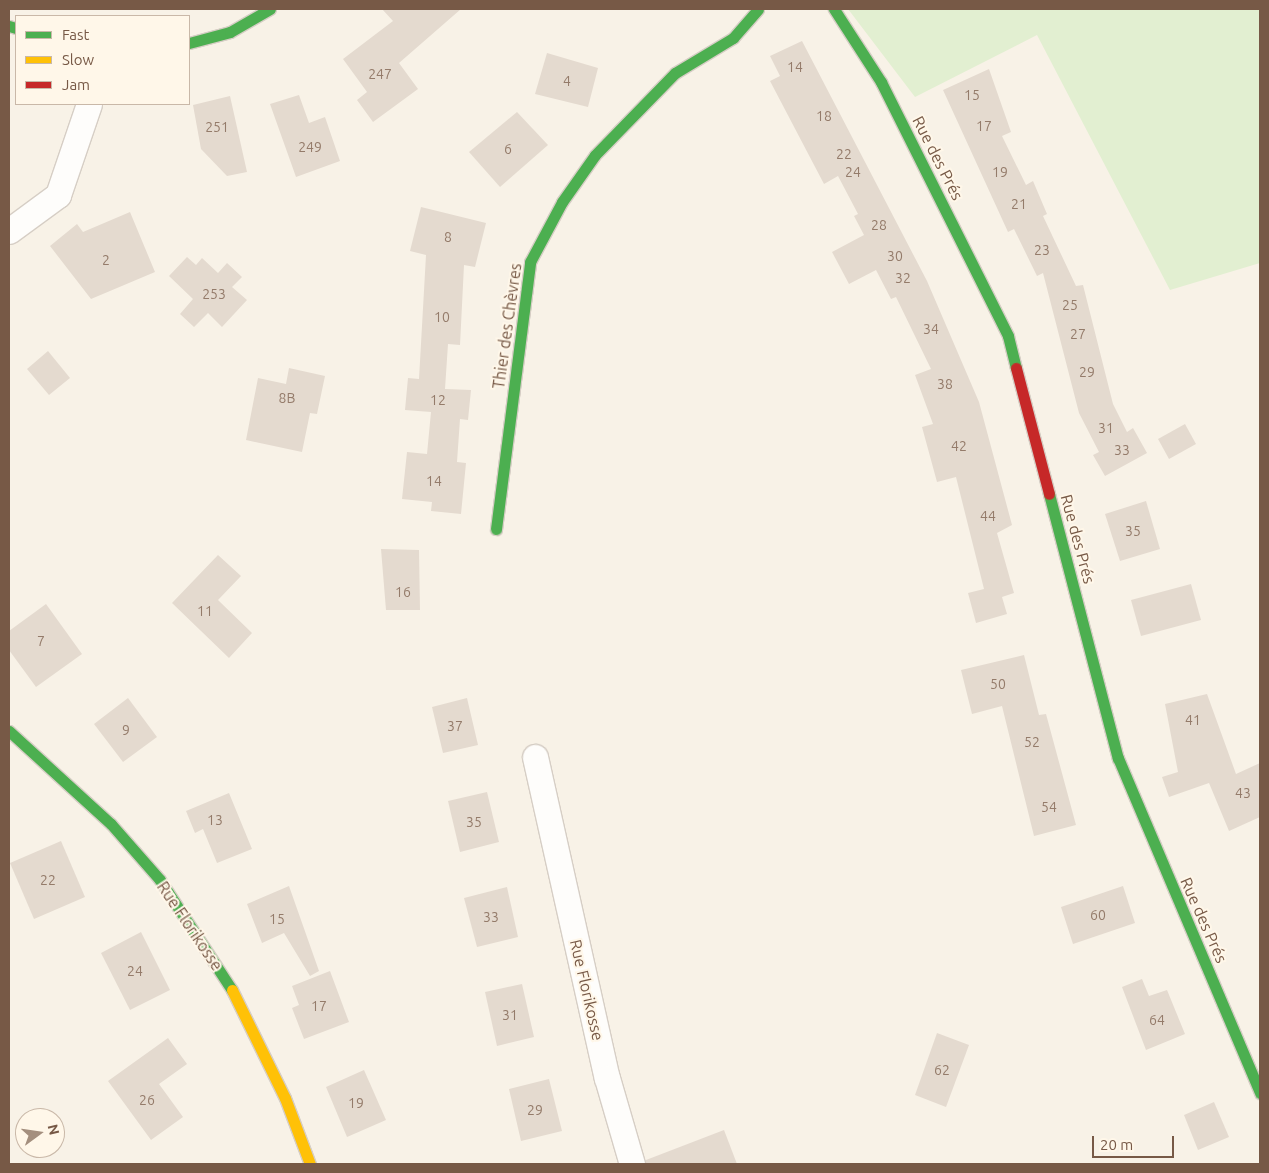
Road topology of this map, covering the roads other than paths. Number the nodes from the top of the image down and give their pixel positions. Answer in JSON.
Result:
{"nodes":[{"id":1,"x":270,"y":9,"type":"edge"},
{"id":2,"x":758,"y":9,"type":"edge"},
{"id":3,"x":834,"y":9,"type":"edge"},
{"id":4,"x":190,"y":43,"type":"edge"},
{"id":5,"x":89,"y":105,"type":"edge"},
{"id":6,"x":9,"y":231,"type":"edge"},
{"id":7,"x":496,"y":528,"type":"dead end"},
{"id":8,"x":9,"y":731,"type":"edge"},
{"id":9,"x":535,"y":757,"type":"dead end"},
{"id":10,"x":1260,"y":1093,"type":"edge"},
{"id":11,"x":310,"y":1164,"type":"edge"},
{"id":12,"x":632,"y":1164,"type":"edge"}],
"edges":[{"from":1,"to":4,"type":"street"},
{"from":2,"to":7,"type":"street","name":"Thier des Chèvres"},
{"from":3,"to":10,"type":"street","name":"Rue des Prés"},
{"from":5,"to":6,"type":"street"},
{"from":8,"to":11,"type":"street","name":"Rue Florikosse"},
{"from":9,"to":12,"type":"street","name":"Rue Florikosse"}]}
